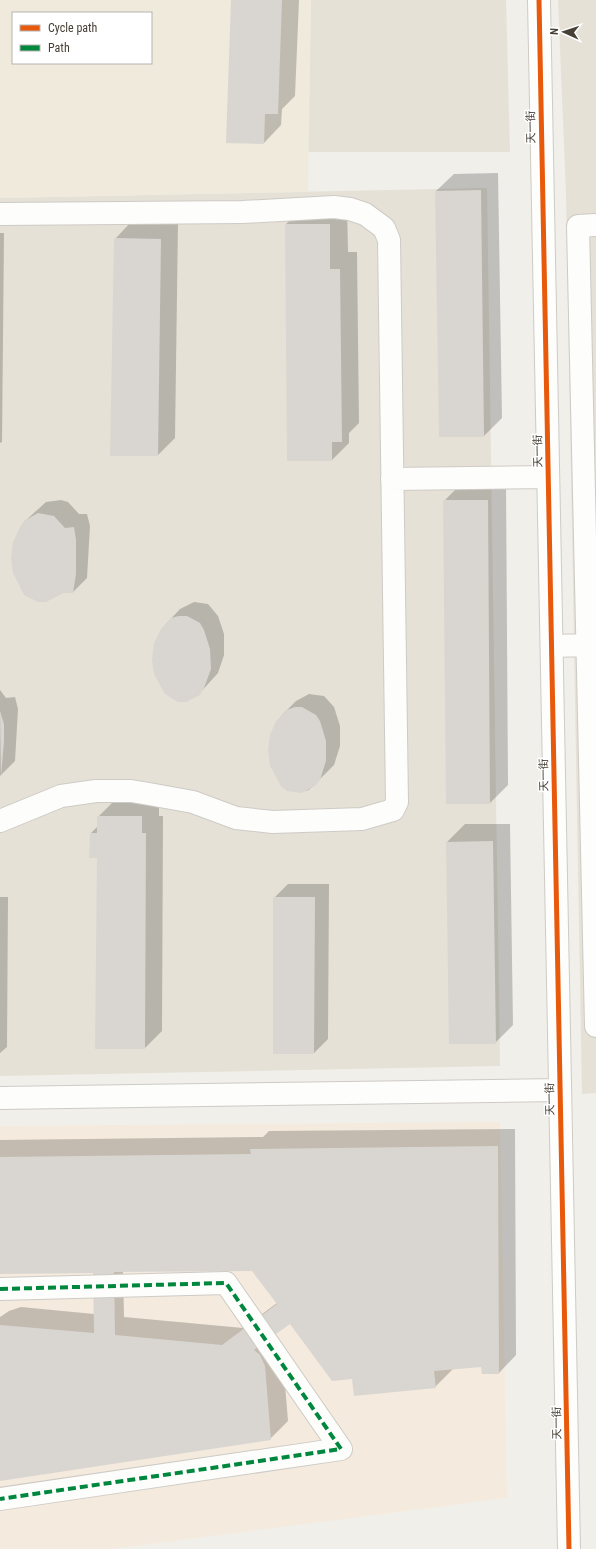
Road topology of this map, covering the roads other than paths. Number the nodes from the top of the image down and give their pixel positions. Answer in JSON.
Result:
{"nodes":[{"id":1,"x":539,"y":0,"type":"edge"},
{"id":2,"x":0,"y":214,"type":"edge"},
{"id":3,"x":596,"y":225,"type":"edge"},
{"id":4,"x":548,"y":477,"type":"junction"},
{"id":5,"x":392,"y":479,"type":"junction"},
{"id":6,"x":587,"y":645,"type":"junction"},
{"id":7,"x":552,"y":646,"type":"junction"},
{"id":8,"x":0,"y":821,"type":"edge"},
{"id":9,"x":596,"y":1026,"type":"edge"},
{"id":10,"x":560,"y":1090,"type":"junction"},
{"id":11,"x":0,"y":1098,"type":"edge"},
{"id":12,"x":0,"y":1289,"type":"edge"},
{"id":13,"x":0,"y":1499,"type":"edge"},
{"id":14,"x":570,"y":1549,"type":"edge"}],
"edges":[{"from":1,"to":4,"type":"street","name":"天一街"},
{"from":2,"to":5,"type":"street"},
{"from":3,"to":6,"type":"street"},
{"from":4,"to":5,"type":"street"},
{"from":4,"to":7,"type":"street","name":"天一街"},
{"from":5,"to":8,"type":"street"},
{"from":6,"to":7,"type":"street"},
{"from":6,"to":9,"type":"street"},
{"from":7,"to":10,"type":"street","name":"天一街"},
{"from":10,"to":11,"type":"street"},
{"from":10,"to":14,"type":"street","name":"天一街"},
{"from":12,"to":13,"type":"street"}]}
